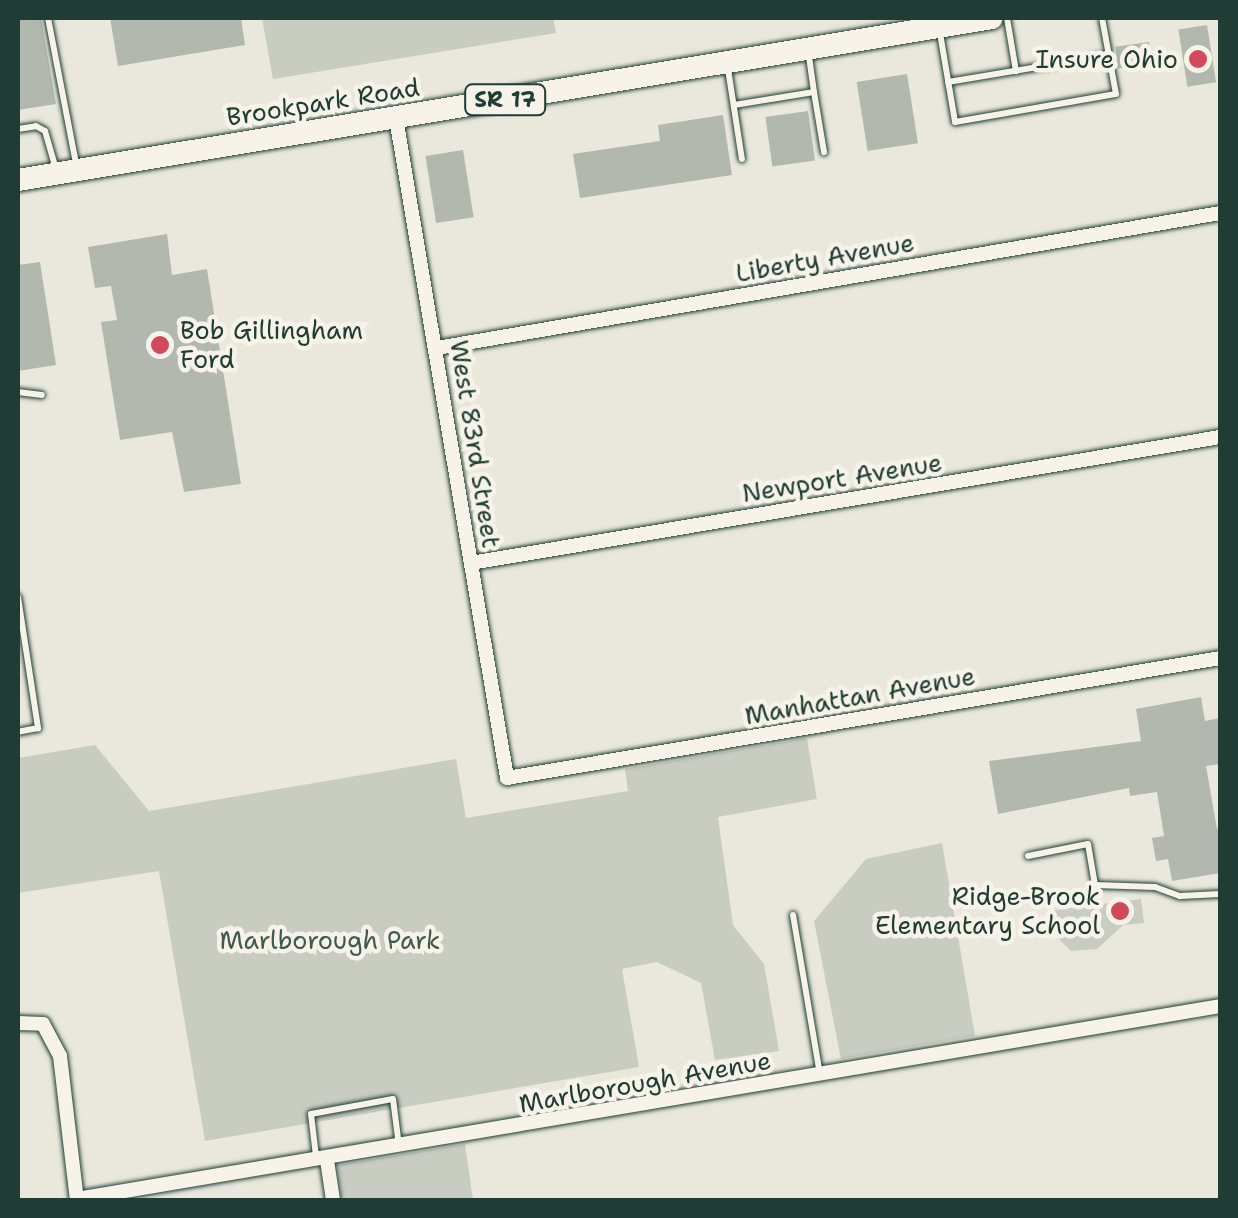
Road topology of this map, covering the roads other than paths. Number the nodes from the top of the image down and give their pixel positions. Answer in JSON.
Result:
{"nodes":[{"id":1,"x":48,"y":18,"type":"edge"},
{"id":2,"x":992,"y":18,"type":"edge"},
{"id":3,"x":1007,"y":18,"type":"edge"},
{"id":4,"x":1102,"y":18,"type":"edge"},
{"id":5,"x":939,"y":27,"type":"junction"},
{"id":6,"x":808,"y":49,"type":"junction"},
{"id":7,"x":1109,"y":55,"type":"junction"},
{"id":8,"x":727,"y":63,"type":"junction"},
{"id":9,"x":1016,"y":70,"type":"junction"},
{"id":10,"x":948,"y":82,"type":"junction"},
{"id":11,"x":814,"y":92,"type":"junction"},
{"id":12,"x":734,"y":105,"type":"junction"},
{"id":13,"x":396,"y":118,"type":"junction"},
{"id":14,"x":18,"y":130,"type":"edge"},
{"id":15,"x":824,"y":152,"type":"dead end"},
{"id":16,"x":742,"y":160,"type":"dead end"},
{"id":17,"x":68,"y":172,"type":"junction"},
{"id":18,"x":18,"y":180,"type":"edge"},
{"id":19,"x":1220,"y":213,"type":"edge"},
{"id":20,"x":437,"y":348,"type":"junction"},
{"id":21,"x":18,"y":392,"type":"edge"},
{"id":22,"x":42,"y":394,"type":"dead end"},
{"id":23,"x":1220,"y":437,"type":"edge"},
{"id":24,"x":471,"y":563,"type":"junction"},
{"id":25,"x":18,"y":597,"type":"edge"},
{"id":26,"x":1220,"y":658,"type":"edge"},
{"id":27,"x":18,"y":732,"type":"edge"},
{"id":28,"x":506,"y":778,"type":"joint"},
{"id":29,"x":1028,"y":856,"type":"dead end"},
{"id":30,"x":1220,"y":894,"type":"edge"},
{"id":31,"x":793,"y":916,"type":"dead end"},
{"id":32,"x":1220,"y":1006,"type":"edge"},
{"id":33,"x":18,"y":1023,"type":"edge"},
{"id":34,"x":820,"y":1075,"type":"junction"},
{"id":35,"x":400,"y":1147,"type":"junction"},
{"id":36,"x":322,"y":1160,"type":"junction"},
{"id":37,"x":77,"y":1200,"type":"edge"},
{"id":38,"x":332,"y":1200,"type":"edge"}],
"edges":[{"from":1,"to":17,"type":"lane"},
{"from":2,"to":5,"type":"main road","name":"Brookpark Road","number":"SR 17"},
{"from":3,"to":9,"type":"lane"},
{"from":4,"to":7,"type":"lane"},
{"from":5,"to":6,"type":"main road","name":"Brookpark Road","number":"SR 17"},
{"from":5,"to":10,"type":"lane"},
{"from":6,"to":8,"type":"main road","name":"Brookpark Road","number":"SR 17"},
{"from":6,"to":11,"type":"lane"},
{"from":7,"to":9,"type":"lane"},
{"from":7,"to":10,"type":"lane"},
{"from":8,"to":12,"type":"lane"},
{"from":8,"to":13,"type":"main road","name":"Brookpark Road","number":"SR 17"},
{"from":9,"to":10,"type":"lane"},
{"from":11,"to":12,"type":"lane"},
{"from":11,"to":15,"type":"lane"},
{"from":12,"to":16,"type":"lane"},
{"from":13,"to":17,"type":"main road","name":"Brookpark Road","number":"SR 17"},
{"from":13,"to":20,"type":"street","name":"West 83rd Street"},
{"from":14,"to":17,"type":"lane"},
{"from":17,"to":18,"type":"main road","name":"Brookpark Road","number":"SR 17"},
{"from":19,"to":20,"type":"street","name":"Liberty Avenue"},
{"from":20,"to":24,"type":"street","name":"West 83rd Street"},
{"from":21,"to":22,"type":"lane"},
{"from":23,"to":24,"type":"street","name":"Newport Avenue"},
{"from":24,"to":28,"type":"street","name":"West 83rd Street"},
{"from":25,"to":27,"type":"lane"},
{"from":26,"to":28,"type":"street","name":"Manhattan Avenue"},
{"from":29,"to":30,"type":"lane"},
{"from":31,"to":34,"type":"lane"},
{"from":32,"to":34,"type":"street","name":"Marlborough Avenue"},
{"from":33,"to":37,"type":"street"},
{"from":34,"to":35,"type":"street","name":"Marlborough Avenue"},
{"from":35,"to":36,"type":"street","name":"Marlborough Avenue"},
{"from":35,"to":36,"type":"lane"},
{"from":36,"to":37,"type":"street","name":"Marlborough Avenue"},
{"from":36,"to":38,"type":"street"}]}
